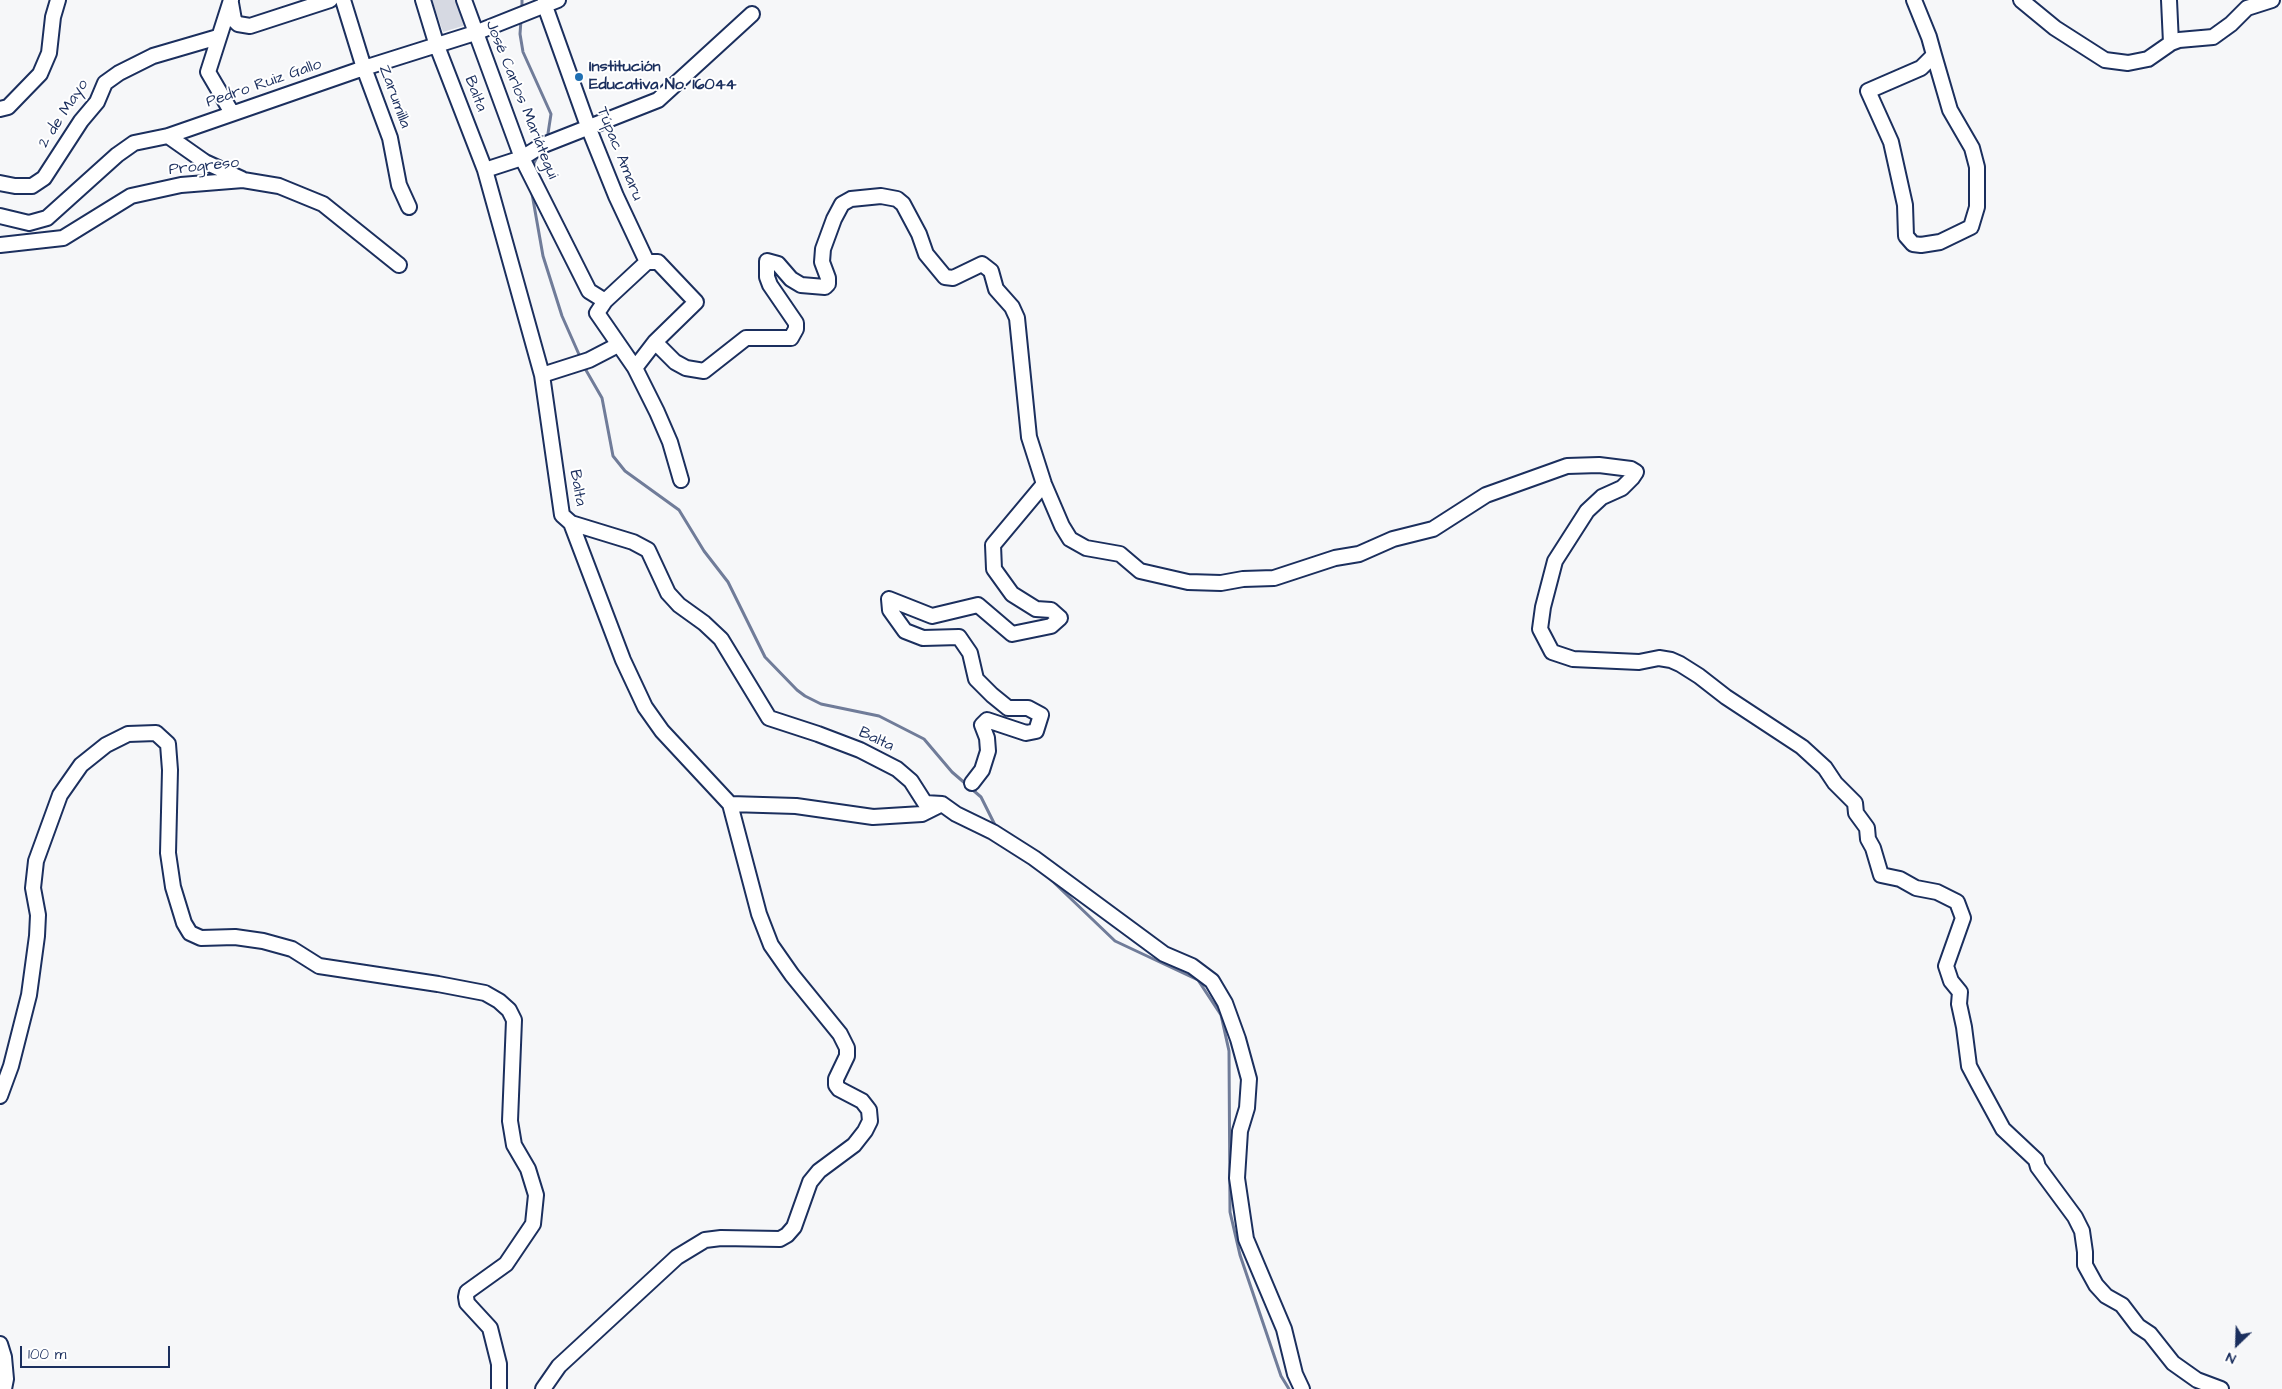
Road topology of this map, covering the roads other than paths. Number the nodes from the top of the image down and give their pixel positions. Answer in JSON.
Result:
{"nodes":[{"id":1,"x":58,"y":0,"type":"edge"},
{"id":2,"x":330,"y":0,"type":"edge"},
{"id":3,"x":343,"y":0,"type":"edge"},
{"id":4,"x":423,"y":0,"type":"edge"},
{"id":5,"x":464,"y":0,"type":"edge"},
{"id":6,"x":558,"y":0,"type":"edge"},
{"id":7,"x":1914,"y":0,"type":"edge"},
{"id":8,"x":2021,"y":0,"type":"edge"},
{"id":9,"x":2169,"y":0,"type":"edge"},
{"id":10,"x":2272,"y":0,"type":"edge"},
{"id":11,"x":230,"y":1,"type":"edge"},
{"id":12,"x":545,"y":3,"type":"edge"},
{"id":13,"x":752,"y":14,"type":"dead end"},
{"id":14,"x":475,"y":33,"type":"junction"},
{"id":15,"x":218,"y":37,"type":"junction"},
{"id":16,"x":2171,"y":43,"type":"junction"},
{"id":17,"x":437,"y":46,"type":"junction"},
{"id":18,"x":1934,"y":55,"type":"junction"},
{"id":19,"x":364,"y":68,"type":"junction"},
{"id":20,"x":0,"y":109,"type":"edge"},
{"id":21,"x":232,"y":113,"type":"junction"},
{"id":22,"x":589,"y":129,"type":"junction"},
{"id":23,"x":168,"y":136,"type":"junction"},
{"id":24,"x":522,"y":158,"type":"junction"},
{"id":25,"x":485,"y":170,"type":"junction"},
{"id":26,"x":243,"y":180,"type":"junction"},
{"id":27,"x":0,"y":183,"type":"edge"},
{"id":28,"x":409,"y":207,"type":"dead end"},
{"id":29,"x":0,"y":216,"type":"edge"},
{"id":30,"x":0,"y":245,"type":"edge"},
{"id":31,"x":647,"y":262,"type":"junction"},
{"id":32,"x":399,"y":265,"type":"dead end"},
{"id":33,"x":606,"y":301,"type":"junction"},
{"id":34,"x":655,"y":342,"type":"junction"},
{"id":35,"x":618,"y":345,"type":"junction"},
{"id":36,"x":635,"y":368,"type":"junction"},
{"id":37,"x":542,"y":375,"type":"junction"},
{"id":38,"x":680,"y":480,"type":"dead end"},
{"id":39,"x":1044,"y":484,"type":"junction"},
{"id":40,"x":571,"y":523,"type":"junction"},
{"id":41,"x":972,"y":783,"type":"dead end"},
{"id":42,"x":730,"y":804,"type":"junction"},
{"id":43,"x":942,"y":804,"type":"junction"},
{"id":44,"x":0,"y":1096,"type":"edge"},
{"id":45,"x":0,"y":1344,"type":"edge"},
{"id":46,"x":4,"y":1389,"type":"edge"},
{"id":47,"x":499,"y":1389,"type":"edge"},
{"id":48,"x":543,"y":1389,"type":"edge"},
{"id":49,"x":1302,"y":1389,"type":"edge"},
{"id":50,"x":2221,"y":1389,"type":"edge"}],
"edges":[{"from":1,"to":20,"type":"street"},
{"from":2,"to":11,"type":"street"},
{"from":3,"to":19,"type":"street","name":"Zarumilla"},
{"from":4,"to":17,"type":"street","name":"Balta"},
{"from":5,"to":14,"type":"street","name":"José Carlos Mariátegui"},
{"from":6,"to":12,"type":"street","name":"Pedro Ruiz Gallo"},
{"from":7,"to":18,"type":"street"},
{"from":8,"to":16,"type":"street"},
{"from":9,"to":16,"type":"street"},
{"from":10,"to":16,"type":"street"},
{"from":11,"to":15,"type":"street"},
{"from":12,"to":14,"type":"street","name":"Pedro Ruiz Gallo"},
{"from":12,"to":22,"type":"street","name":"Túpac Amaru"},
{"from":13,"to":22,"type":"street"},
{"from":14,"to":17,"type":"street","name":"Pedro Ruiz Gallo"},
{"from":14,"to":24,"type":"street","name":"José Carlos Mariátegui"},
{"from":15,"to":21,"type":"street"},
{"from":15,"to":27,"type":"street","name":"2 de Mayo"},
{"from":17,"to":19,"type":"street","name":"Pedro Ruiz Gallo"},
{"from":17,"to":25,"type":"street","name":"Balta"},
{"from":18,"to":18,"type":"street"},
{"from":19,"to":21,"type":"street","name":"Pedro Ruiz Gallo"},
{"from":19,"to":28,"type":"street","name":"Zarumilla"},
{"from":21,"to":23,"type":"street","name":"Pedro Ruiz Gallo"},
{"from":22,"to":24,"type":"street"},
{"from":22,"to":31,"type":"street","name":"Túpac Amaru"},
{"from":23,"to":26,"type":"street"},
{"from":23,"to":29,"type":"street","name":"Pedro Ruiz Gallo"},
{"from":24,"to":25,"type":"street"},
{"from":24,"to":33,"type":"street","name":"José Carlos Mariátegui"},
{"from":25,"to":37,"type":"street","name":"Balta"},
{"from":26,"to":30,"type":"street","name":"Progreso"},
{"from":26,"to":32,"type":"street","name":"Progreso"},
{"from":31,"to":33,"type":"street"},
{"from":31,"to":34,"type":"street"},
{"from":33,"to":35,"type":"street"},
{"from":34,"to":36,"type":"street"},
{"from":34,"to":39,"type":"street"},
{"from":35,"to":36,"type":"street"},
{"from":35,"to":37,"type":"street"},
{"from":36,"to":38,"type":"street"},
{"from":37,"to":40,"type":"street","name":"Balta"},
{"from":39,"to":41,"type":"street"},
{"from":39,"to":50,"type":"street"},
{"from":40,"to":42,"type":"street"},
{"from":40,"to":43,"type":"street","name":"Balta"},
{"from":42,"to":43,"type":"street"},
{"from":42,"to":48,"type":"street"},
{"from":43,"to":49,"type":"street"},
{"from":44,"to":47,"type":"street"},
{"from":45,"to":46,"type":"street"}]}
